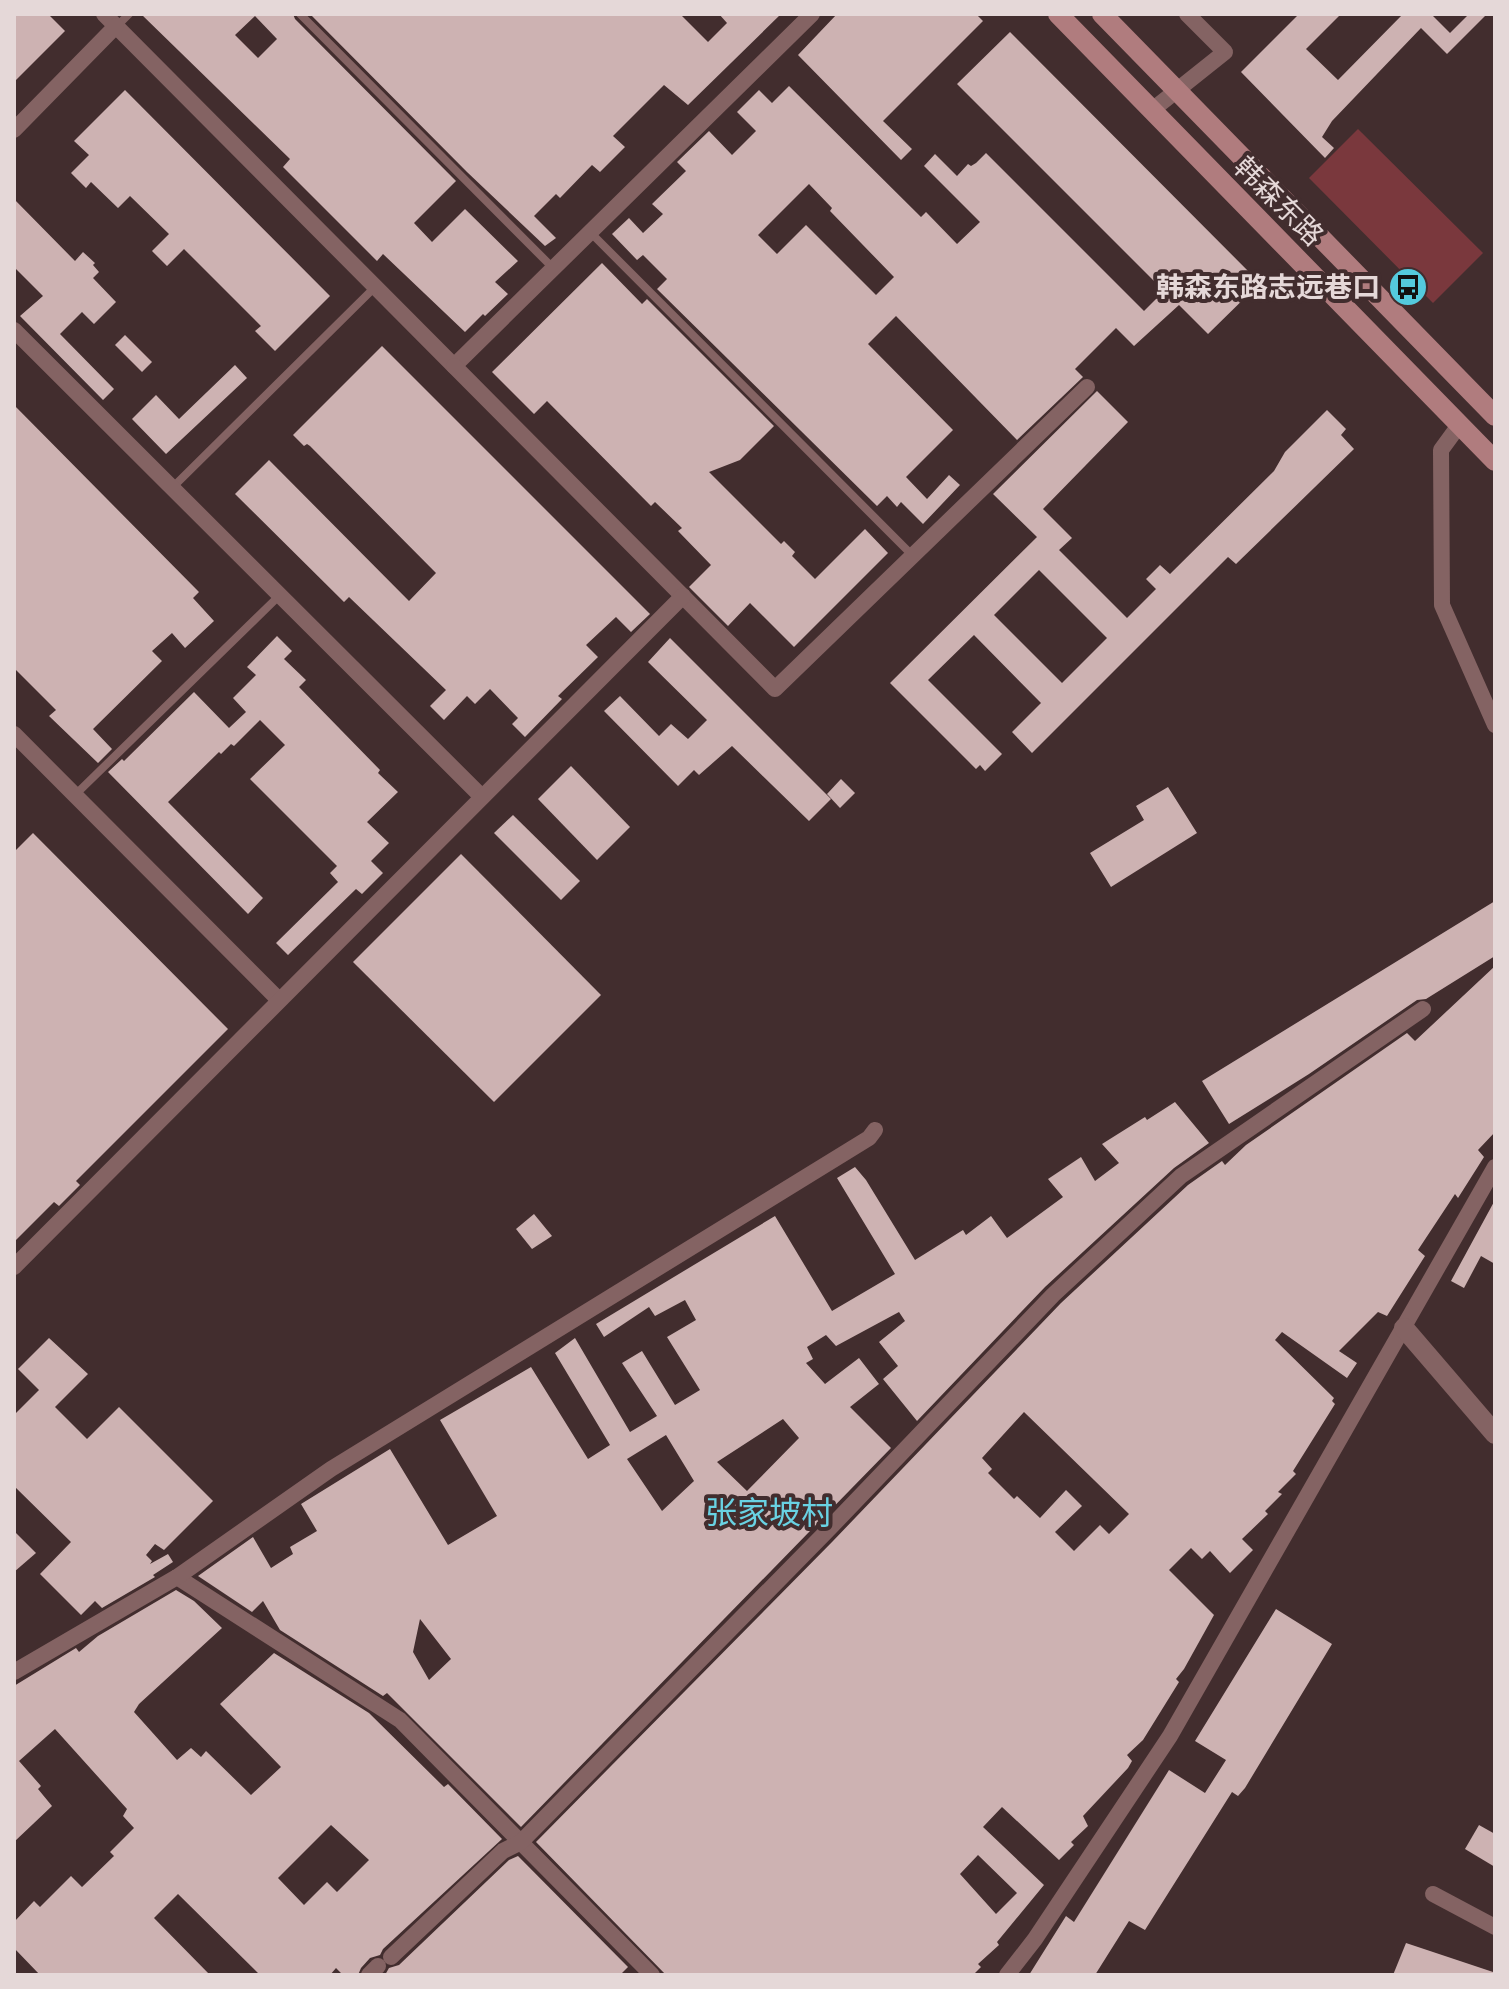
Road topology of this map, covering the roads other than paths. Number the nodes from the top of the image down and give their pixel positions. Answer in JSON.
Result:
{"nodes":[{"id":1,"x":300,"y":14,"type":"edge"},
{"id":2,"x":812,"y":14,"type":"edge"},
{"id":3,"x":1058,"y":14,"type":"edge"},
{"id":4,"x":1102,"y":14,"type":"edge"},
{"id":5,"x":1187,"y":14,"type":"edge"},
{"id":6,"x":116,"y":18,"type":"edge"},
{"id":7,"x":1178,"y":91,"type":"junction"},
{"id":8,"x":1151,"y":111,"type":"junction"},
{"id":9,"x":14,"y":130,"type":"edge"},
{"id":10,"x":590,"y":232,"type":"junction"},
{"id":11,"x":553,"y":268,"type":"junction"},
{"id":12,"x":375,"y":287,"type":"junction"},
{"id":13,"x":14,"y":330,"type":"edge"},
{"id":14,"x":454,"y":366,"type":"junction"},
{"id":15,"x":1087,"y":387,"type":"dead end"},
{"id":16,"x":1495,"y":416,"type":"edge"},
{"id":17,"x":1460,"y":424,"type":"junction"},
{"id":18,"x":1495,"y":461,"type":"edge"},
{"id":19,"x":172,"y":488,"type":"junction"},
{"id":20,"x":913,"y":556,"type":"junction"},
{"id":21,"x":280,"y":595,"type":"junction"},
{"id":22,"x":683,"y":596,"type":"junction"},
{"id":23,"x":1495,"y":725,"type":"edge"},
{"id":24,"x":14,"y":734,"type":"edge"},
{"id":25,"x":75,"y":795,"type":"junction"},
{"id":26,"x":482,"y":797,"type":"junction"},
{"id":27,"x":279,"y":1000,"type":"junction"},
{"id":28,"x":1423,"y":1009,"type":"dead end"},
{"id":29,"x":875,"y":1130,"type":"dead end"},
{"id":30,"x":1495,"y":1167,"type":"edge"},
{"id":31,"x":14,"y":1267,"type":"edge"},
{"id":32,"x":1408,"y":1332,"type":"junction"},
{"id":33,"x":1495,"y":1434,"type":"edge"},
{"id":34,"x":177,"y":1577,"type":"junction"},
{"id":35,"x":14,"y":1672,"type":"edge"},
{"id":36,"x":521,"y":1842,"type":"junction"},
{"id":37,"x":1433,"y":1894,"type":"dead end"},
{"id":38,"x":1495,"y":1927,"type":"edge"},
{"id":39,"x":379,"y":1966,"type":"edge"},
{"id":40,"x":652,"y":1975,"type":"edge"},
{"id":41,"x":1007,"y":1975,"type":"edge"}],
"edges":[{"from":1,"to":11,"type":"lane"},
{"from":2,"to":10,"type":"street"},
{"from":3,"to":8,"type":"main road","name":"韩森东路"},
{"from":4,"to":7,"type":"main road","name":"韩森东路"},
{"from":5,"to":7,"type":"street"},
{"from":6,"to":9,"type":"street"},
{"from":6,"to":12,"type":"street"},
{"from":7,"to":8,"type":"street"},
{"from":7,"to":16,"type":"main road","name":"韩森东路"},
{"from":8,"to":17,"type":"main road","name":"韩森东路"},
{"from":10,"to":11,"type":"street"},
{"from":10,"to":20,"type":"lane"},
{"from":11,"to":14,"type":"street"},
{"from":12,"to":14,"type":"street"},
{"from":12,"to":19,"type":"lane"},
{"from":13,"to":19,"type":"street"},
{"from":14,"to":22,"type":"street"},
{"from":15,"to":20,"type":"street"},
{"from":17,"to":18,"type":"main road","name":"韩森东路"},
{"from":17,"to":23,"type":"street"},
{"from":19,"to":21,"type":"street"},
{"from":20,"to":22,"type":"street"},
{"from":21,"to":25,"type":"lane"},
{"from":21,"to":26,"type":"street"},
{"from":22,"to":26,"type":"street"},
{"from":24,"to":25,"type":"street"},
{"from":25,"to":27,"type":"street"},
{"from":26,"to":27,"type":"street"},
{"from":27,"to":31,"type":"street"},
{"from":28,"to":36,"type":"street"},
{"from":29,"to":34,"type":"street"},
{"from":30,"to":32,"type":"street"},
{"from":32,"to":33,"type":"street"},
{"from":32,"to":41,"type":"street"},
{"from":34,"to":35,"type":"street"},
{"from":34,"to":36,"type":"street"},
{"from":36,"to":39,"type":"street"},
{"from":36,"to":40,"type":"street"},
{"from":37,"to":38,"type":"street"}]}
